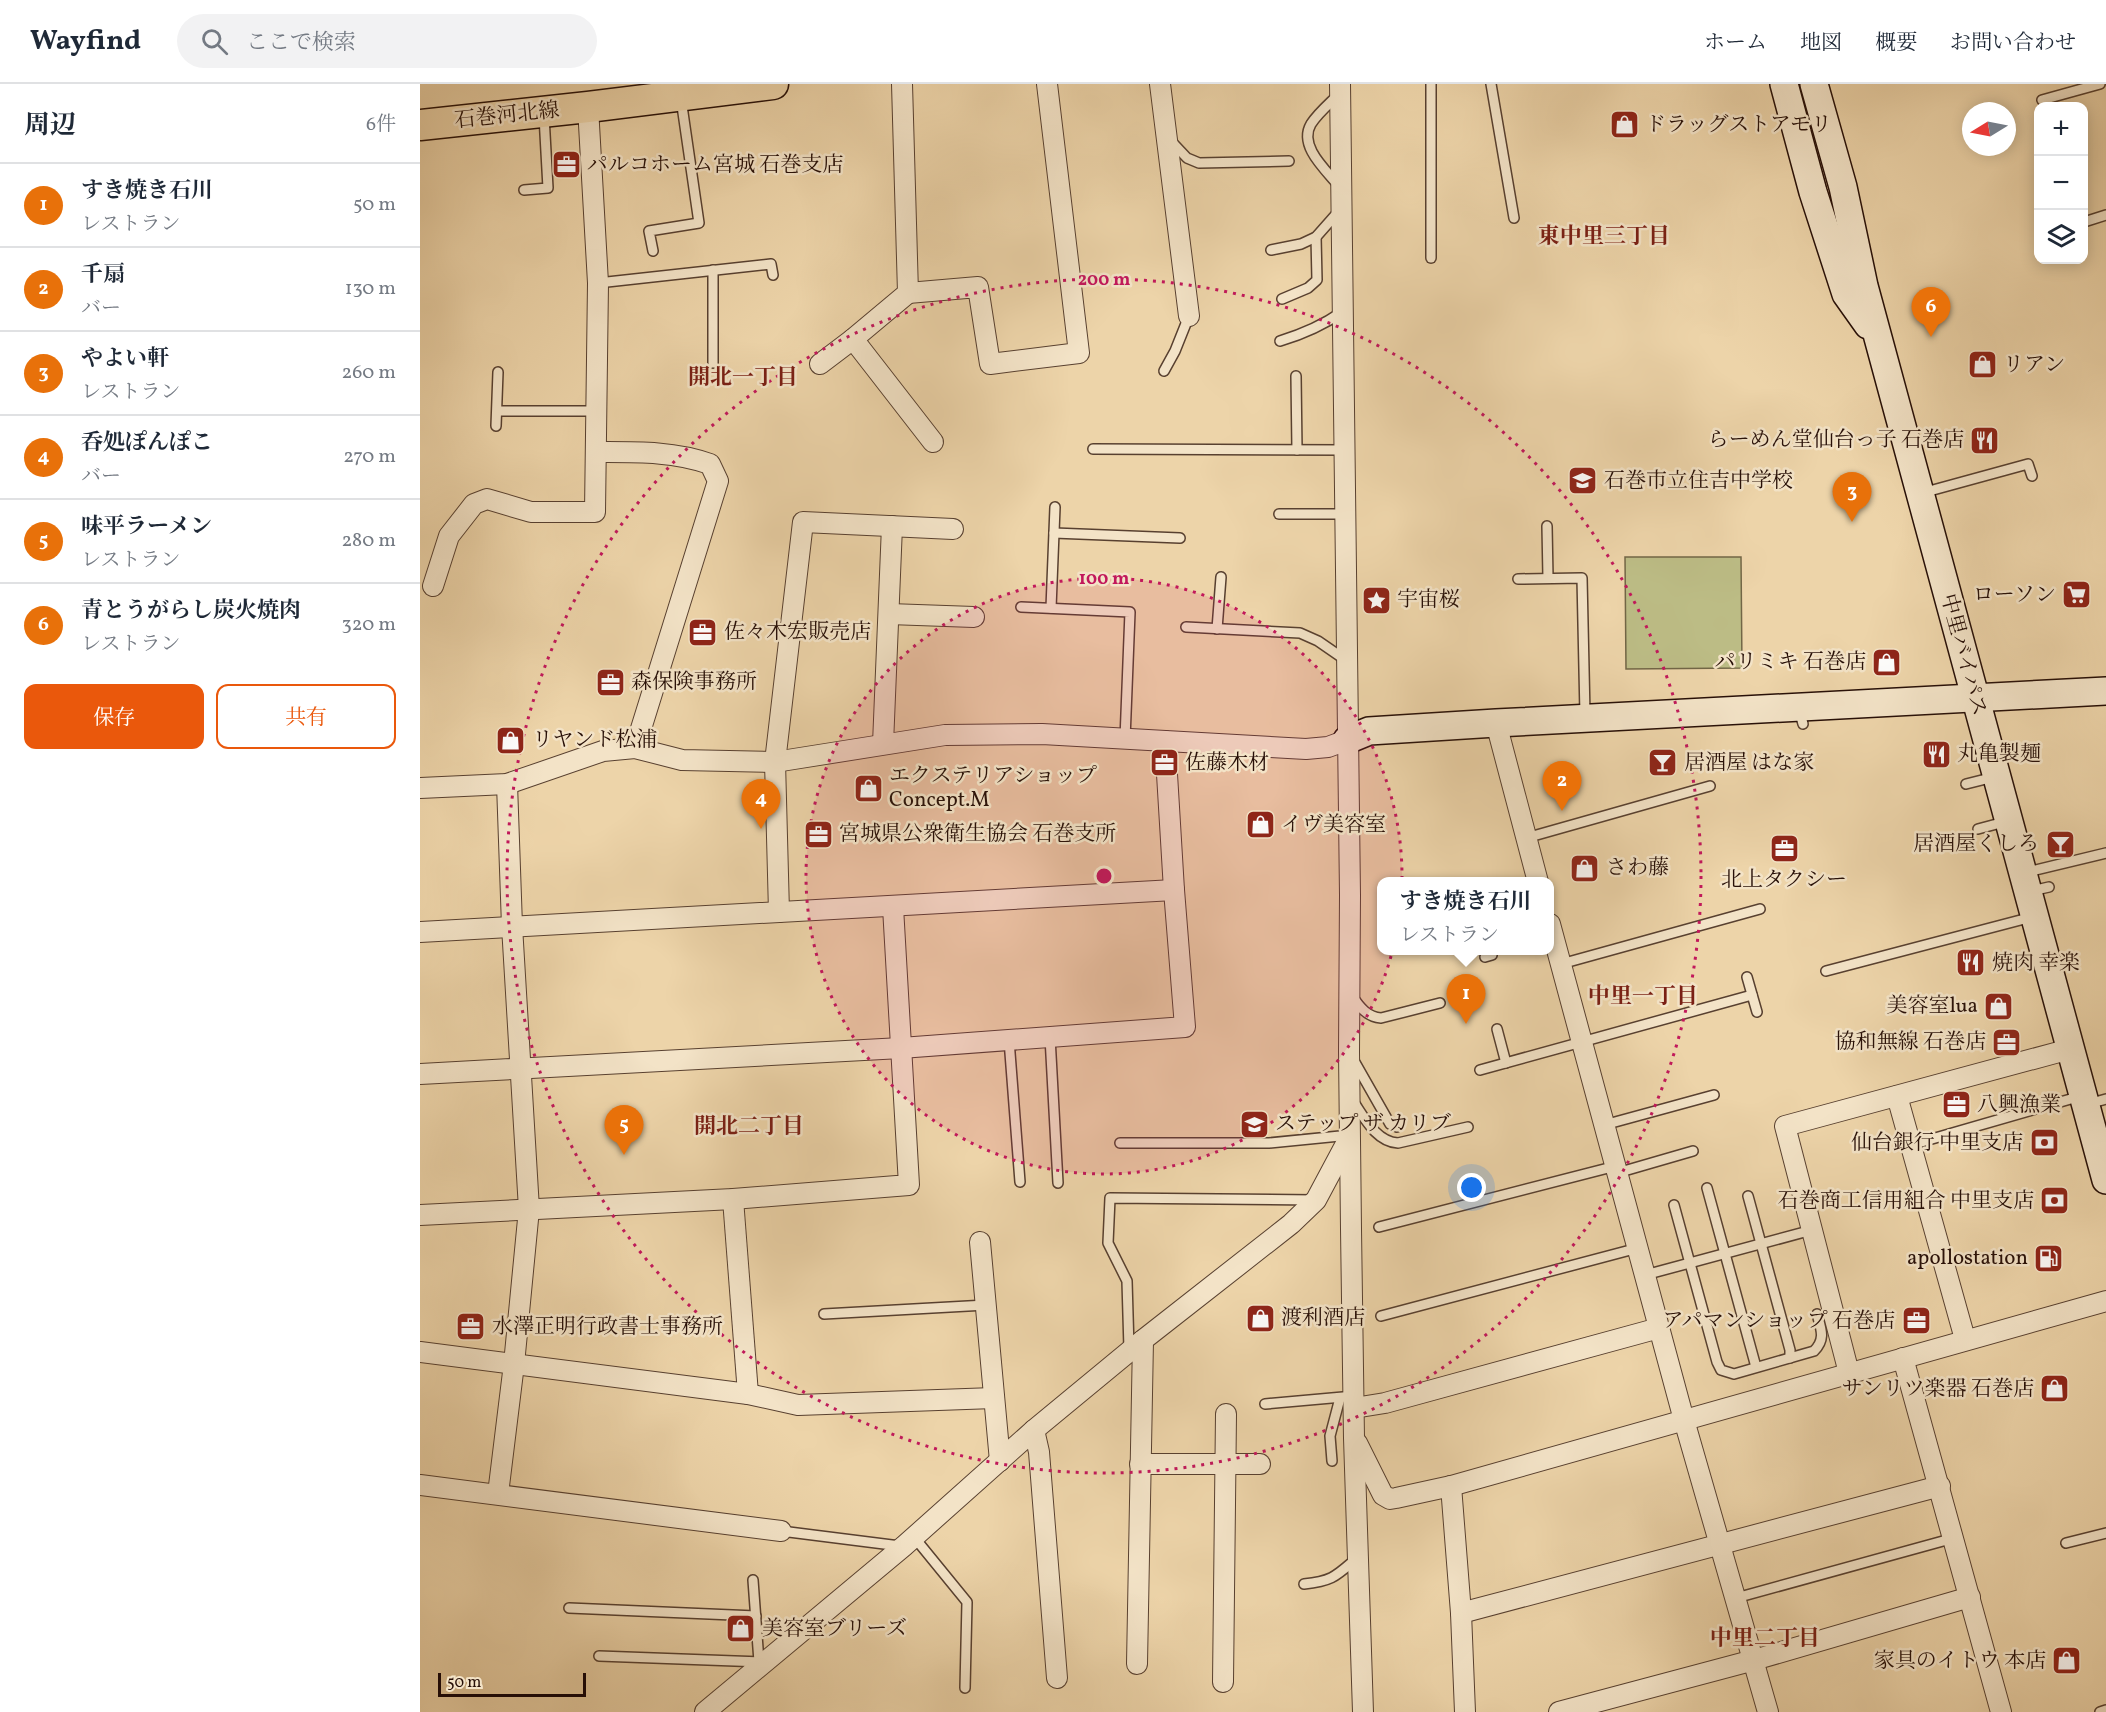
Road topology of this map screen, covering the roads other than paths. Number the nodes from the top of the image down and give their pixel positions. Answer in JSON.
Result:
{"nodes":[{"id":1,"x":773,"y":84,"type":"edge"},
{"id":2,"x":902,"y":84,"type":"edge"},
{"id":3,"x":1047,"y":84,"type":"edge"},
{"id":4,"x":1160,"y":84,"type":"edge"},
{"id":5,"x":1431,"y":84,"type":"edge"},
{"id":6,"x":1491,"y":84,"type":"edge"},
{"id":7,"x":1784,"y":84,"type":"edge"},
{"id":8,"x":1814,"y":84,"type":"edge"},
{"id":9,"x":2100,"y":84,"type":"edge"},
{"id":10,"x":1341,"y":88,"type":"edge"},
{"id":11,"x":681,"y":95,"type":"junction"},
{"id":12,"x":2042,"y":100,"type":"dead end"},
{"id":13,"x":588,"y":107,"type":"junction"},
{"id":14,"x":544,"y":112,"type":"junction"},
{"id":15,"x":420,"y":125,"type":"edge"},
{"id":16,"x":1167,"y":136,"type":"junction"},
{"id":17,"x":1289,"y":161,"type":"dead end"},
{"id":18,"x":524,"y":189,"type":"dead end"},
{"id":19,"x":1342,"y":199,"type":"junction"},
{"id":20,"x":2106,"y":215,"type":"edge"},
{"id":21,"x":1514,"y":218,"type":"dead end"},
{"id":22,"x":2088,"y":221,"type":"edge"},
{"id":23,"x":1316,"y":237,"type":"junction"},
{"id":24,"x":1271,"y":250,"type":"dead end"},
{"id":25,"x":653,"y":251,"type":"dead end"},
{"id":26,"x":1431,"y":258,"type":"dead end"},
{"id":27,"x":713,"y":270,"type":"junction"},
{"id":28,"x":773,"y":275,"type":"dead end"},
{"id":29,"x":598,"y":283,"type":"junction"},
{"id":30,"x":908,"y":293,"type":"junction"},
{"id":31,"x":1282,"y":299,"type":"dead end"},
{"id":32,"x":1344,"y":311,"type":"junction"},
{"id":33,"x":1189,"y":316,"type":"joint"},
{"id":34,"x":1877,"y":338,"type":"junction"},
{"id":35,"x":853,"y":339,"type":"junction"},
{"id":36,"x":1280,"y":341,"type":"dead end"},
{"id":37,"x":713,"y":363,"type":"dead end"},
{"id":38,"x":820,"y":364,"type":"dead end"},
{"id":39,"x":1164,"y":371,"type":"dead end"},
{"id":40,"x":498,"y":372,"type":"dead end"},
{"id":41,"x":1296,"y":376,"type":"dead end"},
{"id":42,"x":498,"y":411,"type":"junction"},
{"id":43,"x":597,"y":411,"type":"junction"},
{"id":44,"x":496,"y":426,"type":"dead end"},
{"id":45,"x":933,"y":442,"type":"dead end"},
{"id":46,"x":1093,"y":449,"type":"dead end"},
{"id":47,"x":1297,"y":450,"type":"junction"},
{"id":48,"x":1346,"y":450,"type":"junction"},
{"id":49,"x":597,"y":452,"type":"junction"},
{"id":50,"x":2032,"y":476,"type":"dead end"},
{"id":51,"x":1920,"y":493,"type":"junction"},
{"id":52,"x":1055,"y":507,"type":"dead end"},
{"id":53,"x":1279,"y":514,"type":"dead end"},
{"id":54,"x":1346,"y":514,"type":"junction"},
{"id":55,"x":892,"y":526,"type":"junction"},
{"id":56,"x":1547,"y":526,"type":"dead end"},
{"id":57,"x":953,"y":529,"type":"dead end"},
{"id":58,"x":1054,"y":533,"type":"junction"},
{"id":59,"x":1180,"y":538,"type":"dead end"},
{"id":60,"x":1221,"y":577,"type":"dead end"},
{"id":61,"x":1548,"y":578,"type":"junction"},
{"id":62,"x":1518,"y":579,"type":"dead end"},
{"id":63,"x":433,"y":586,"type":"dead end"},
{"id":64,"x":1021,"y":607,"type":"dead end"},
{"id":65,"x":1051,"y":608,"type":"junction"},
{"id":66,"x":889,"y":614,"type":"junction"},
{"id":67,"x":974,"y":616,"type":"dead end"},
{"id":68,"x":1185,"y":627,"type":"dead end"},
{"id":69,"x":1217,"y":629,"type":"junction"},
{"id":70,"x":1347,"y":661,"type":"junction"},
{"id":71,"x":2106,"y":691,"type":"edge"},
{"id":72,"x":1975,"y":697,"type":"junction"},
{"id":73,"x":1585,"y":718,"type":"junction"},
{"id":74,"x":1496,"y":723,"type":"junction"},
{"id":75,"x":1125,"y":739,"type":"junction"},
{"id":76,"x":1347,"y":740,"type":"junction"},
{"id":77,"x":1165,"y":741,"type":"junction"},
{"id":78,"x":883,"y":744,"type":"junction"},
{"id":79,"x":635,"y":748,"type":"junction"},
{"id":80,"x":774,"y":762,"type":"junction"},
{"id":81,"x":1996,"y":776,"type":"junction"},
{"id":82,"x":507,"y":784,"type":"junction"},
{"id":83,"x":1966,"y":784,"type":"dead end"},
{"id":84,"x":1710,"y":786,"type":"dead end"},
{"id":85,"x":420,"y":788,"type":"edge"},
{"id":86,"x":2009,"y":821,"type":"junction"},
{"id":87,"x":1978,"y":829,"type":"dead end"},
{"id":88,"x":1526,"y":838,"type":"junction"},
{"id":89,"x":2106,"y":853,"type":"edge"},
{"id":90,"x":1537,"y":877,"type":"edge"},
{"id":91,"x":1174,"y":890,"type":"junction"},
{"id":92,"x":2034,"y":892,"type":"junction"},
{"id":93,"x":894,"y":907,"type":"junction"},
{"id":94,"x":1760,"y":909,"type":"dead end"},
{"id":95,"x":779,"y":912,"type":"junction"},
{"id":96,"x":512,"y":926,"type":"junction"},
{"id":97,"x":420,"y":932,"type":"edge"},
{"id":98,"x":1554,"y":942,"type":"edge"},
{"id":99,"x":1561,"y":964,"type":"junction"},
{"id":100,"x":1826,"y":971,"type":"dead end"},
{"id":101,"x":1747,"y":976,"type":"dead end"},
{"id":102,"x":1350,"y":993,"type":"junction"},
{"id":103,"x":1752,"y":995,"type":"junction"},
{"id":104,"x":1440,"y":1003,"type":"dead end"},
{"id":105,"x":1757,"y":1012,"type":"dead end"},
{"id":106,"x":1497,"y":1029,"type":"dead end"},
{"id":107,"x":1050,"y":1037,"type":"junction"},
{"id":108,"x":1010,"y":1040,"type":"junction"},
{"id":109,"x":1582,"y":1043,"type":"junction"},
{"id":110,"x":901,"y":1048,"type":"junction"},
{"id":111,"x":2070,"y":1049,"type":"junction"},
{"id":112,"x":1349,"y":1052,"type":"junction"},
{"id":113,"x":1506,"y":1063,"type":"junction"},
{"id":114,"x":520,"y":1068,"type":"junction"},
{"id":115,"x":1480,"y":1070,"type":"dead end"},
{"id":116,"x":420,"y":1074,"type":"edge"},
{"id":117,"x":1714,"y":1095,"type":"dead end"},
{"id":118,"x":1897,"y":1096,"type":"junction"},
{"id":119,"x":1349,"y":1097,"type":"junction"},
{"id":120,"x":2092,"y":1100,"type":"edge"},
{"id":121,"x":1604,"y":1125,"type":"junction"},
{"id":122,"x":1397,"y":1127,"type":"dead end"},
{"id":123,"x":1468,"y":1127,"type":"dead end"},
{"id":124,"x":1350,"y":1135,"type":"junction"},
{"id":125,"x":1120,"y":1143,"type":"dead end"},
{"id":126,"x":1911,"y":1145,"type":"junction"},
{"id":127,"x":1693,"y":1150,"type":"dead end"},
{"id":128,"x":1616,"y":1170,"type":"junction"},
{"id":129,"x":2106,"y":1180,"type":"edge"},
{"id":130,"x":1020,"y":1182,"type":"dead end"},
{"id":131,"x":1058,"y":1184,"type":"dead end"},
{"id":132,"x":1707,"y":1188,"type":"dead end"},
{"id":133,"x":1748,"y":1196,"type":"dead end"},
{"id":134,"x":733,"y":1199,"type":"junction"},
{"id":135,"x":1316,"y":1200,"type":"junction"},
{"id":136,"x":1674,"y":1204,"type":"dead end"},
{"id":137,"x":529,"y":1209,"type":"junction"},
{"id":138,"x":420,"y":1215,"type":"edge"},
{"id":139,"x":1379,"y":1227,"type":"dead end"},
{"id":140,"x":1812,"y":1230,"type":"junction"},
{"id":141,"x":980,"y":1242,"type":"dead end"},
{"id":142,"x":1762,"y":1243,"type":"junction"},
{"id":143,"x":1638,"y":1248,"type":"junction"},
{"id":144,"x":1724,"y":1254,"type":"junction"},
{"id":145,"x":1690,"y":1263,"type":"junction"},
{"id":146,"x":1645,"y":1275,"type":"junction"},
{"id":147,"x":2106,"y":1301,"type":"edge"},
{"id":148,"x":986,"y":1305,"type":"junction"},
{"id":149,"x":824,"y":1314,"type":"dead end"},
{"id":150,"x":1817,"y":1314,"type":"dead end"},
{"id":151,"x":1381,"y":1316,"type":"dead end"},
{"id":152,"x":1659,"y":1328,"type":"junction"},
{"id":153,"x":1965,"y":1339,"type":"junction"},
{"id":154,"x":1136,"y":1346,"type":"junction"},
{"id":155,"x":420,"y":1352,"type":"edge"},
{"id":156,"x":1790,"y":1358,"type":"junction"},
{"id":157,"x":1903,"y":1358,"type":"junction"},
{"id":158,"x":514,"y":1364,"type":"junction"},
{"id":159,"x":1756,"y":1368,"type":"junction"},
{"id":160,"x":1850,"y":1374,"type":"junction"},
{"id":161,"x":748,"y":1394,"type":"junction"},
{"id":162,"x":994,"y":1398,"type":"junction"},
{"id":163,"x":1349,"y":1401,"type":"junction"},
{"id":164,"x":1265,"y":1404,"type":"dead end"},
{"id":165,"x":1226,"y":1414,"type":"dead end"},
{"id":166,"x":1684,"y":1420,"type":"junction"},
{"id":167,"x":1034,"y":1430,"type":"junction"},
{"id":168,"x":1354,"y":1438,"type":"junction"},
{"id":169,"x":1000,"y":1461,"type":"junction"},
{"id":170,"x":1332,"y":1461,"type":"dead end"},
{"id":171,"x":1140,"y":1464,"type":"junction"},
{"id":172,"x":1225,"y":1464,"type":"junction"},
{"id":173,"x":1260,"y":1464,"type":"dead end"},
{"id":174,"x":420,"y":1485,"type":"edge"},
{"id":175,"x":1451,"y":1486,"type":"junction"},
{"id":176,"x":1940,"y":1486,"type":"junction"},
{"id":177,"x":498,"y":1494,"type":"junction"},
{"id":178,"x":781,"y":1531,"type":"joint"},
{"id":179,"x":2106,"y":1533,"type":"edge"},
{"id":180,"x":1954,"y":1538,"type":"junction"},
{"id":181,"x":909,"y":1542,"type":"junction"},
{"id":182,"x":1721,"y":1543,"type":"junction"},
{"id":183,"x":2066,"y":1544,"type":"dead end"},
{"id":184,"x":1358,"y":1557,"type":"junction"},
{"id":185,"x":753,"y":1580,"type":"dead end"},
{"id":186,"x":1304,"y":1584,"type":"dead end"},
{"id":187,"x":1970,"y":1597,"type":"junction"},
{"id":188,"x":1736,"y":1598,"type":"junction"},
{"id":189,"x":569,"y":1608,"type":"dead end"},
{"id":190,"x":1461,"y":1613,"type":"junction"},
{"id":191,"x":756,"y":1616,"type":"junction"},
{"id":192,"x":599,"y":1656,"type":"dead end"},
{"id":193,"x":1754,"y":1660,"type":"junction"},
{"id":194,"x":761,"y":1662,"type":"junction"},
{"id":195,"x":1137,"y":1664,"type":"dead end"},
{"id":196,"x":1057,"y":1678,"type":"dead end"},
{"id":197,"x":1222,"y":1682,"type":"dead end"},
{"id":198,"x":965,"y":1688,"type":"dead end"},
{"id":199,"x":2106,"y":1710,"type":"edge"},
{"id":200,"x":705,"y":1712,"type":"edge"},
{"id":201,"x":1363,"y":1712,"type":"edge"},
{"id":202,"x":1465,"y":1712,"type":"edge"},
{"id":203,"x":1559,"y":1712,"type":"edge"},
{"id":204,"x":1768,"y":1712,"type":"edge"},
{"id":205,"x":2001,"y":1712,"type":"edge"},
{"id":206,"x":2100,"y":1712,"type":"edge"}],
"edges":[{"from":1,"to":11,"type":"main road","name":"石巻河北線"},
{"from":2,"to":30,"type":"street"},
{"from":3,"to":30,"type":"street"},
{"from":4,"to":16,"type":"street"},
{"from":5,"to":26,"type":"lane"},
{"from":6,"to":21,"type":"lane"},
{"from":7,"to":34,"type":"street","name":"中里バイパス"},
{"from":8,"to":34,"type":"street","name":"中里バイパス"},
{"from":9,"to":12,"type":"lane"},
{"from":10,"to":19,"type":"street"},
{"from":10,"to":19,"type":"lane"},
{"from":11,"to":13,"type":"main road","name":"石巻河北線"},
{"from":11,"to":25,"type":"lane"},
{"from":13,"to":14,"type":"main road","name":"石巻河北線"},
{"from":13,"to":29,"type":"street"},
{"from":14,"to":15,"type":"main road","name":"石巻河北線"},
{"from":14,"to":18,"type":"lane"},
{"from":16,"to":17,"type":"lane"},
{"from":16,"to":33,"type":"street"},
{"from":19,"to":23,"type":"lane"},
{"from":19,"to":32,"type":"street"},
{"from":20,"to":22,"type":"lane"},
{"from":23,"to":24,"type":"lane"},
{"from":23,"to":31,"type":"lane"},
{"from":27,"to":28,"type":"lane"},
{"from":27,"to":29,"type":"lane"},
{"from":27,"to":37,"type":"lane"},
{"from":29,"to":43,"type":"street"},
{"from":30,"to":35,"type":"street"},
{"from":32,"to":36,"type":"lane"},
{"from":32,"to":48,"type":"street"},
{"from":33,"to":39,"type":"lane"},
{"from":34,"to":51,"type":"street","name":"中里バイパス"},
{"from":35,"to":38,"type":"street"},
{"from":35,"to":45,"type":"street"},
{"from":40,"to":42,"type":"lane"},
{"from":41,"to":47,"type":"lane"},
{"from":42,"to":43,"type":"lane"},
{"from":42,"to":44,"type":"lane"},
{"from":43,"to":49,"type":"street"},
{"from":46,"to":47,"type":"lane"},
{"from":47,"to":48,"type":"lane"},
{"from":48,"to":54,"type":"street"},
{"from":49,"to":63,"type":"street"},
{"from":49,"to":79,"type":"street"},
{"from":50,"to":51,"type":"lane"},
{"from":51,"to":72,"type":"street","name":"中里バイパス"},
{"from":52,"to":58,"type":"lane"},
{"from":53,"to":54,"type":"lane"},
{"from":54,"to":70,"type":"street"},
{"from":55,"to":57,"type":"street"},
{"from":55,"to":66,"type":"street"},
{"from":55,"to":80,"type":"street"},
{"from":56,"to":61,"type":"lane"},
{"from":58,"to":59,"type":"lane"},
{"from":58,"to":65,"type":"lane"},
{"from":60,"to":69,"type":"lane"},
{"from":61,"to":62,"type":"lane"},
{"from":61,"to":73,"type":"lane"},
{"from":64,"to":65,"type":"lane"},
{"from":65,"to":75,"type":"lane"},
{"from":66,"to":67,"type":"street"},
{"from":66,"to":78,"type":"street"},
{"from":68,"to":69,"type":"lane"},
{"from":69,"to":70,"type":"lane"},
{"from":70,"to":76,"type":"street"},
{"from":71,"to":72,"type":"street"},
{"from":72,"to":73,"type":"street"},
{"from":72,"to":81,"type":"street","name":"中里バイパス"},
{"from":73,"to":74,"type":"street"},
{"from":74,"to":76,"type":"street"},
{"from":74,"to":88,"type":"street"},
{"from":75,"to":77,"type":"street"},
{"from":75,"to":78,"type":"street"},
{"from":76,"to":77,"type":"street"},
{"from":76,"to":102,"type":"street"},
{"from":77,"to":91,"type":"street"},
{"from":78,"to":80,"type":"street"},
{"from":79,"to":80,"type":"street"},
{"from":79,"to":82,"type":"street"},
{"from":80,"to":95,"type":"street"},
{"from":81,"to":83,"type":"lane"},
{"from":81,"to":86,"type":"street","name":"中里バイパス"},
{"from":82,"to":85,"type":"street"},
{"from":82,"to":96,"type":"street"},
{"from":84,"to":88,"type":"lane"},
{"from":86,"to":87,"type":"lane"},
{"from":86,"to":92,"type":"street","name":"中里バイパス"},
{"from":88,"to":90,"type":"street"},
{"from":89,"to":92,"type":"lane"},
{"from":91,"to":93,"type":"street"},
{"from":91,"to":107,"type":"street"},
{"from":92,"to":100,"type":"lane"},
{"from":92,"to":111,"type":"street","name":"中里バイパス"},
{"from":93,"to":95,"type":"street"},
{"from":93,"to":110,"type":"street"},
{"from":94,"to":99,"type":"lane"},
{"from":95,"to":96,"type":"street"},
{"from":96,"to":97,"type":"street"},
{"from":96,"to":114,"type":"street"},
{"from":98,"to":99,"type":"street"},
{"from":99,"to":109,"type":"street"},
{"from":101,"to":103,"type":"lane"},
{"from":102,"to":104,"type":"lane"},
{"from":102,"to":112,"type":"street"},
{"from":103,"to":105,"type":"lane"},
{"from":103,"to":109,"type":"lane"},
{"from":106,"to":113,"type":"lane"},
{"from":107,"to":108,"type":"street"},
{"from":107,"to":131,"type":"lane"},
{"from":108,"to":110,"type":"street"},
{"from":108,"to":130,"type":"lane"},
{"from":109,"to":113,"type":"lane"},
{"from":109,"to":121,"type":"street"},
{"from":110,"to":114,"type":"street"},
{"from":110,"to":134,"type":"street"},
{"from":111,"to":118,"type":"street"},
{"from":111,"to":120,"type":"street","name":"中里バイパス"},
{"from":112,"to":119,"type":"street"},
{"from":112,"to":122,"type":"lane"},
{"from":113,"to":115,"type":"lane"},
{"from":114,"to":116,"type":"street"},
{"from":114,"to":137,"type":"street"},
{"from":117,"to":121,"type":"lane"},
{"from":118,"to":126,"type":"street"},
{"from":118,"to":140,"type":"street"},
{"from":119,"to":123,"type":"lane"},
{"from":119,"to":124,"type":"street"},
{"from":120,"to":126,"type":"lane"},
{"from":120,"to":129,"type":"street","name":"中里バイパス"},
{"from":121,"to":128,"type":"street"},
{"from":124,"to":125,"type":"lane"},
{"from":124,"to":135,"type":"street"},
{"from":124,"to":163,"type":"street"},
{"from":126,"to":153,"type":"street"},
{"from":127,"to":128,"type":"lane"},
{"from":128,"to":139,"type":"lane"},
{"from":128,"to":143,"type":"street"},
{"from":132,"to":144,"type":"lane"},
{"from":133,"to":142,"type":"lane"},
{"from":134,"to":137,"type":"street"},
{"from":134,"to":161,"type":"street"},
{"from":135,"to":154,"type":"street"},
{"from":135,"to":154,"type":"lane"},
{"from":136,"to":145,"type":"lane"},
{"from":137,"to":138,"type":"street"},
{"from":137,"to":158,"type":"street"},
{"from":140,"to":142,"type":"lane"},
{"from":140,"to":160,"type":"street"},
{"from":141,"to":148,"type":"street"},
{"from":142,"to":144,"type":"lane"},
{"from":142,"to":156,"type":"lane"},
{"from":143,"to":146,"type":"street"},
{"from":143,"to":151,"type":"lane"},
{"from":144,"to":145,"type":"lane"},
{"from":144,"to":159,"type":"lane"},
{"from":145,"to":146,"type":"lane"},
{"from":145,"to":159,"type":"lane"},
{"from":146,"to":152,"type":"street"},
{"from":147,"to":153,"type":"street"},
{"from":148,"to":149,"type":"lane"},
{"from":148,"to":162,"type":"street"},
{"from":150,"to":156,"type":"lane"},
{"from":152,"to":163,"type":"street"},
{"from":152,"to":166,"type":"street"},
{"from":153,"to":157,"type":"street"},
{"from":154,"to":167,"type":"street"},
{"from":154,"to":171,"type":"street"},
{"from":155,"to":158,"type":"street"},
{"from":156,"to":159,"type":"lane"},
{"from":157,"to":160,"type":"street"},
{"from":157,"to":176,"type":"street"},
{"from":158,"to":161,"type":"street"},
{"from":158,"to":177,"type":"street"},
{"from":160,"to":166,"type":"street"},
{"from":161,"to":162,"type":"street"},
{"from":162,"to":169,"type":"street"},
{"from":163,"to":164,"type":"lane"},
{"from":163,"to":168,"type":"street"},
{"from":163,"to":170,"type":"lane"},
{"from":165,"to":172,"type":"street"},
{"from":166,"to":175,"type":"street"},
{"from":166,"to":182,"type":"street"},
{"from":167,"to":169,"type":"street"},
{"from":167,"to":196,"type":"street"},
{"from":168,"to":175,"type":"street"},
{"from":168,"to":184,"type":"street"},
{"from":169,"to":181,"type":"street"},
{"from":171,"to":172,"type":"street"},
{"from":171,"to":195,"type":"street"},
{"from":172,"to":173,"type":"street"},
{"from":172,"to":197,"type":"street"},
{"from":174,"to":177,"type":"street"},
{"from":175,"to":190,"type":"street"},
{"from":176,"to":180,"type":"street"},
{"from":176,"to":182,"type":"street"},
{"from":177,"to":178,"type":"street"},
{"from":178,"to":181,"type":"lane"},
{"from":179,"to":183,"type":"lane"},
{"from":180,"to":187,"type":"street"},
{"from":180,"to":188,"type":"lane"},
{"from":181,"to":194,"type":"street"},
{"from":181,"to":198,"type":"lane"},
{"from":182,"to":188,"type":"street"},
{"from":182,"to":190,"type":"street"},
{"from":184,"to":186,"type":"lane"},
{"from":184,"to":201,"type":"street"},
{"from":185,"to":191,"type":"lane"},
{"from":187,"to":193,"type":"street"},
{"from":187,"to":205,"type":"street"},
{"from":188,"to":193,"type":"street"},
{"from":189,"to":191,"type":"lane"},
{"from":190,"to":202,"type":"street"},
{"from":191,"to":194,"type":"lane"},
{"from":192,"to":194,"type":"lane"},
{"from":193,"to":203,"type":"street"},
{"from":193,"to":204,"type":"street"},
{"from":194,"to":200,"type":"street"},
{"from":199,"to":206,"type":"lane"}]}
